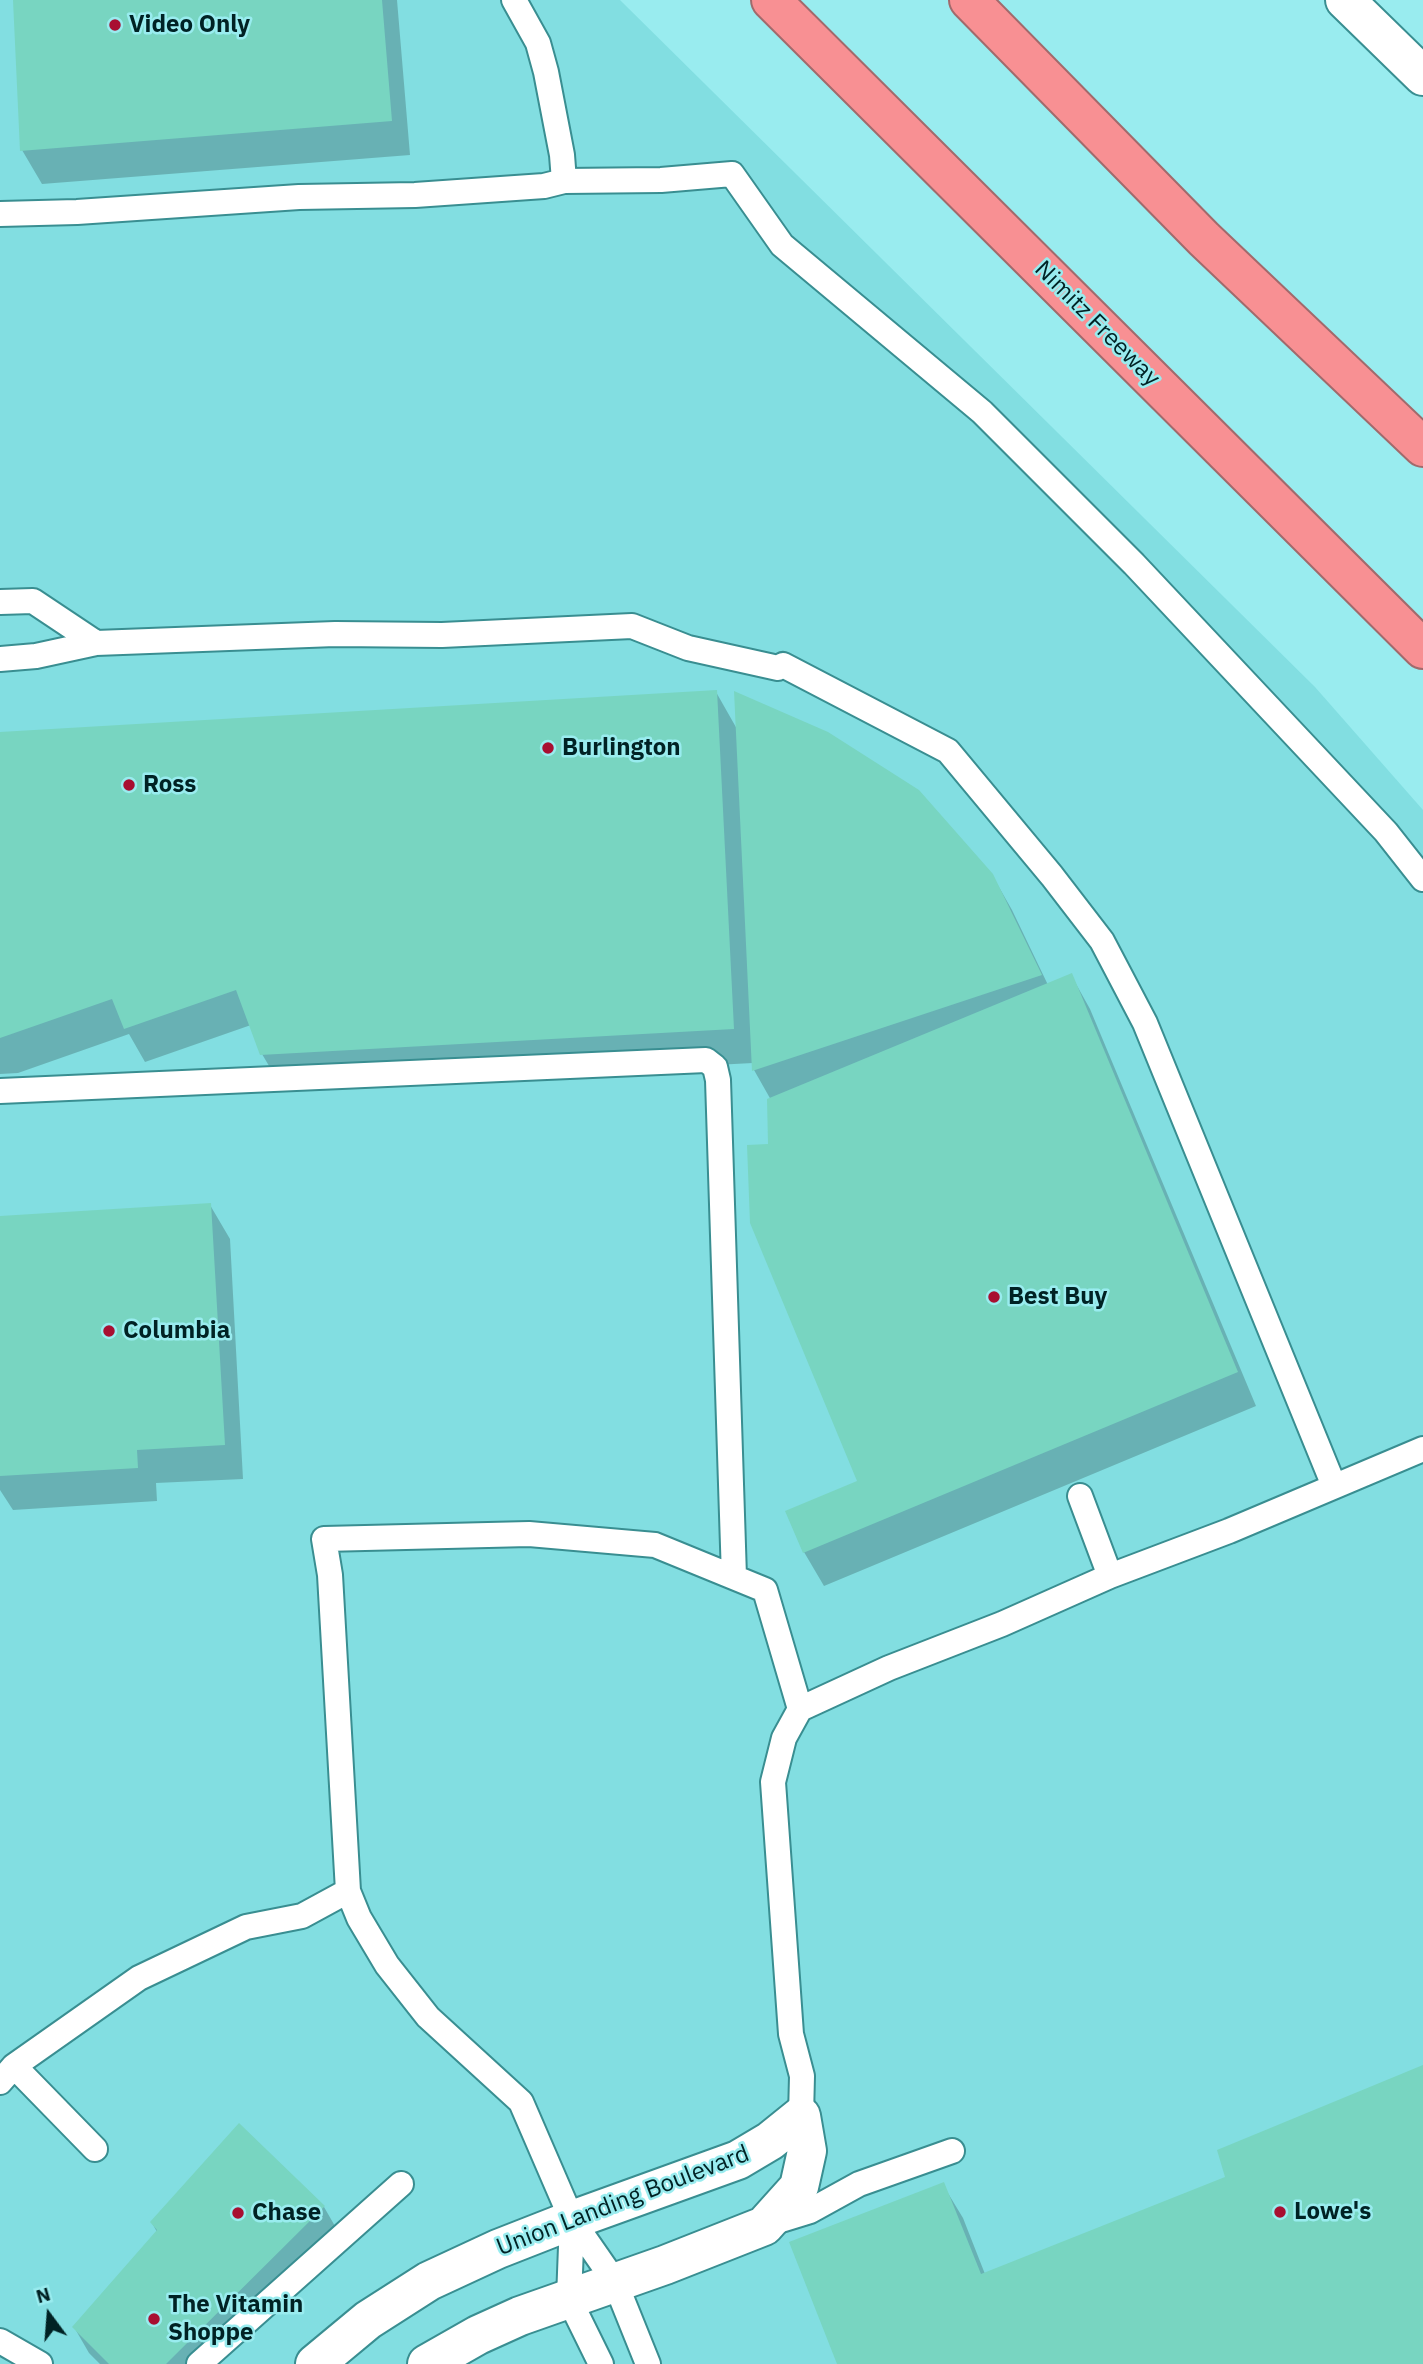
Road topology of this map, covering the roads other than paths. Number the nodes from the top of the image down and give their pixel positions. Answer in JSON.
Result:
{"nodes":[{"id":1,"x":514,"y":0,"type":"edge"},
{"id":2,"x":771,"y":0,"type":"edge"},
{"id":3,"x":970,"y":0,"type":"edge"},
{"id":4,"x":1345,"y":0,"type":"edge"},
{"id":5,"x":1423,"y":76,"type":"edge"},
{"id":6,"x":564,"y":180,"type":"junction"},
{"id":7,"x":0,"y":214,"type":"edge"},
{"id":8,"x":1423,"y":447,"type":"edge"},
{"id":9,"x":0,"y":602,"type":"edge"},
{"id":10,"x":96,"y":643,"type":"junction"},
{"id":11,"x":1423,"y":649,"type":"edge"},
{"id":12,"x":0,"y":659,"type":"edge"},
{"id":13,"x":1423,"y":879,"type":"edge"},
{"id":14,"x":0,"y":1091,"type":"edge"},
{"id":15,"x":1423,"y":1449,"type":"edge"},
{"id":16,"x":1334,"y":1486,"type":"junction"},
{"id":17,"x":1080,"y":1496,"type":"dead end"},
{"id":18,"x":1110,"y":1576,"type":"junction"},
{"id":19,"x":734,"y":1577,"type":"junction"},
{"id":20,"x":800,"y":1709,"type":"junction"},
{"id":21,"x":348,"y":1891,"type":"junction"},
{"id":22,"x":7,"y":2074,"type":"edge"},
{"id":23,"x":801,"y":2116,"type":"junction"},
{"id":24,"x":95,"y":2149,"type":"dead end"},
{"id":25,"x":952,"y":2151,"type":"dead end"},
{"id":26,"x":401,"y":2184,"type":"dead end"},
{"id":27,"x":572,"y":2220,"type":"junction"},
{"id":28,"x":764,"y":2226,"type":"junction"},
{"id":29,"x":615,"y":2282,"type":"junction"},
{"id":30,"x":569,"y":2299,"type":"junction"},
{"id":31,"x":0,"y":2341,"type":"edge"},
{"id":32,"x":40,"y":2364,"type":"edge"},
{"id":33,"x":199,"y":2364,"type":"edge"},
{"id":34,"x":315,"y":2364,"type":"edge"},
{"id":35,"x":427,"y":2364,"type":"edge"},
{"id":36,"x":601,"y":2364,"type":"edge"},
{"id":37,"x":648,"y":2364,"type":"edge"}],
"edges":[{"from":1,"to":6,"type":"lane"},
{"from":2,"to":11,"type":"highway","name":"Nimitz Freeway"},
{"from":3,"to":8,"type":"highway"},
{"from":4,"to":5,"type":"street"},
{"from":6,"to":7,"type":"lane"},
{"from":6,"to":13,"type":"lane"},
{"from":9,"to":10,"type":"lane"},
{"from":10,"to":12,"type":"lane"},
{"from":10,"to":16,"type":"lane"},
{"from":14,"to":19,"type":"lane"},
{"from":15,"to":16,"type":"lane"},
{"from":16,"to":18,"type":"lane"},
{"from":17,"to":18,"type":"lane"},
{"from":18,"to":20,"type":"lane"},
{"from":19,"to":20,"type":"lane"},
{"from":19,"to":21,"type":"lane"},
{"from":20,"to":23,"type":"lane"},
{"from":21,"to":22,"type":"lane"},
{"from":21,"to":27,"type":"lane"},
{"from":22,"to":24,"type":"lane"},
{"from":23,"to":27,"type":"street","name":"Union Landing Boulevard"},
{"from":23,"to":28,"type":"street"},
{"from":25,"to":28,"type":"lane"},
{"from":26,"to":33,"type":"lane"},
{"from":27,"to":29,"type":"lane"},
{"from":27,"to":30,"type":"lane"},
{"from":27,"to":34,"type":"street","name":"Union Landing Boulevard"},
{"from":28,"to":29,"type":"street"},
{"from":29,"to":30,"type":"street"},
{"from":29,"to":37,"type":"lane"},
{"from":30,"to":35,"type":"street"},
{"from":30,"to":36,"type":"lane"},
{"from":31,"to":32,"type":"lane"}]}
